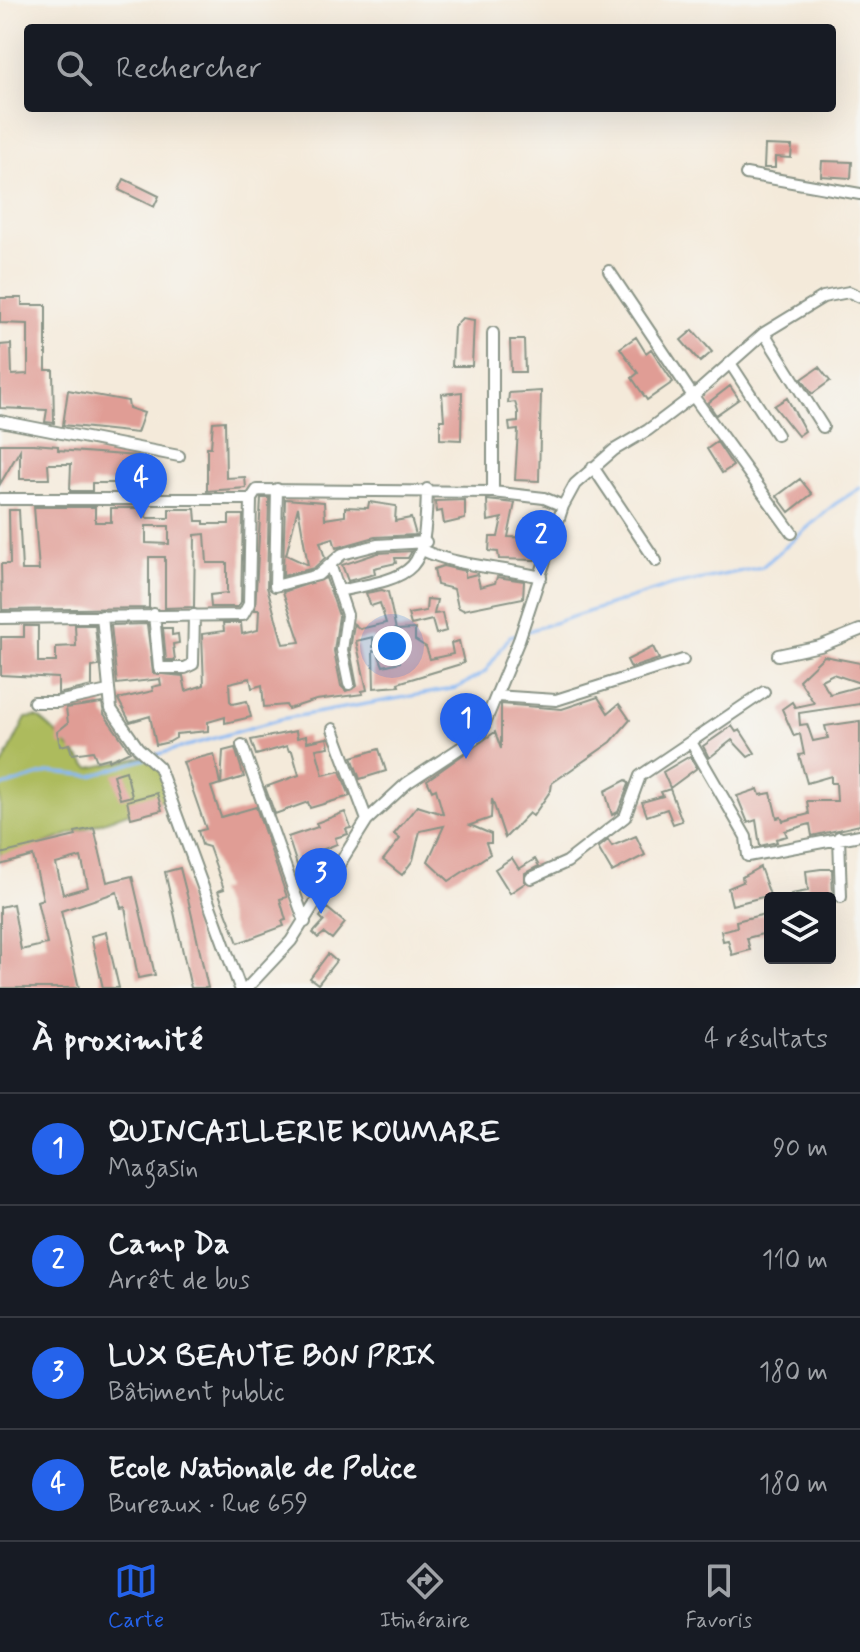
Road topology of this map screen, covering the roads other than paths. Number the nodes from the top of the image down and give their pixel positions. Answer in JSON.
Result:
{"nodes":[{"id":1,"x":746,"y":174,"type":"dead end"},
{"id":2,"x":860,"y":194,"type":"edge"},
{"id":3,"x":609,"y":271,"type":"dead end"},
{"id":4,"x":860,"y":297,"type":"edge"},
{"id":5,"x":493,"y":333,"type":"dead end"},
{"id":6,"x":764,"y":333,"type":"junction"},
{"id":7,"x":730,"y":363,"type":"junction"},
{"id":8,"x":693,"y":396,"type":"junction"},
{"id":9,"x":0,"y":421,"type":"edge"},
{"id":10,"x":823,"y":427,"type":"dead end"},
{"id":11,"x":777,"y":435,"type":"dead end"},
{"id":12,"x":179,"y":456,"type":"dead end"},
{"id":13,"x":593,"y":467,"type":"junction"},
{"id":14,"x":277,"y":489,"type":"junction"},
{"id":15,"x":427,"y":489,"type":"junction"},
{"id":16,"x":493,"y":492,"type":"junction"},
{"id":17,"x":0,"y":499,"type":"edge"},
{"id":18,"x":251,"y":499,"type":"junction"},
{"id":19,"x":563,"y":506,"type":"junction"},
{"id":20,"x":792,"y":533,"type":"dead end"},
{"id":21,"x":424,"y":546,"type":"junction"},
{"id":22,"x":656,"y":561,"type":"dead end"},
{"id":23,"x":331,"y":567,"type":"junction"},
{"id":24,"x":541,"y":577,"type":"junction"},
{"id":25,"x":338,"y":591,"type":"junction"},
{"id":26,"x":154,"y":614,"type":"junction"},
{"id":27,"x":194,"y":615,"type":"junction"},
{"id":28,"x":102,"y":616,"type":"junction"},
{"id":29,"x":0,"y":618,"type":"edge"},
{"id":30,"x":860,"y":630,"type":"edge"},
{"id":31,"x":778,"y":655,"type":"dead end"},
{"id":32,"x":683,"y":660,"type":"dead end"},
{"id":33,"x":349,"y":684,"type":"dead end"},
{"id":34,"x":108,"y":691,"type":"junction"},
{"id":35,"x":764,"y":692,"type":"dead end"},
{"id":36,"x":496,"y":696,"type":"junction"},
{"id":37,"x":34,"y":702,"type":"dead end"},
{"id":38,"x":333,"y":729,"type":"dead end"},
{"id":39,"x":691,"y":742,"type":"junction"},
{"id":40,"x":242,"y":745,"type":"dead end"},
{"id":41,"x":367,"y":820,"type":"junction"},
{"id":42,"x":860,"y":835,"type":"edge"},
{"id":43,"x":839,"y":837,"type":"junction"},
{"id":44,"x":531,"y":878,"type":"dead end"},
{"id":45,"x":841,"y":897,"type":"dead end"},
{"id":46,"x":305,"y":922,"type":"junction"},
{"id":47,"x":240,"y":988,"type":"edge"},
{"id":48,"x":247,"y":988,"type":"edge"}],
"edges":[{"from":1,"to":2,"type":"street"},
{"from":3,"to":8,"type":"street"},
{"from":4,"to":6,"type":"street"},
{"from":5,"to":16,"type":"street"},
{"from":6,"to":7,"type":"street"},
{"from":6,"to":10,"type":"street"},
{"from":7,"to":8,"type":"street"},
{"from":7,"to":11,"type":"street"},
{"from":8,"to":13,"type":"street"},
{"from":8,"to":20,"type":"street"},
{"from":9,"to":12,"type":"street"},
{"from":13,"to":19,"type":"street"},
{"from":13,"to":22,"type":"street"},
{"from":14,"to":15,"type":"street"},
{"from":14,"to":18,"type":"street"},
{"from":14,"to":23,"type":"street"},
{"from":15,"to":16,"type":"street"},
{"from":15,"to":21,"type":"street"},
{"from":16,"to":19,"type":"street"},
{"from":17,"to":18,"type":"street"},
{"from":18,"to":27,"type":"street"},
{"from":19,"to":24,"type":"street"},
{"from":21,"to":23,"type":"street"},
{"from":21,"to":24,"type":"street"},
{"from":21,"to":25,"type":"street"},
{"from":23,"to":25,"type":"street"},
{"from":24,"to":36,"type":"street"},
{"from":25,"to":33,"type":"street"},
{"from":26,"to":27,"type":"street"},
{"from":26,"to":27,"type":"street"},
{"from":26,"to":28,"type":"street"},
{"from":28,"to":29,"type":"street"},
{"from":28,"to":34,"type":"street"},
{"from":30,"to":31,"type":"street"},
{"from":32,"to":36,"type":"street"},
{"from":34,"to":37,"type":"street"},
{"from":34,"to":47,"type":"street"},
{"from":35,"to":39,"type":"street"},
{"from":36,"to":41,"type":"street"},
{"from":38,"to":41,"type":"street"},
{"from":39,"to":43,"type":"street"},
{"from":39,"to":44,"type":"street"},
{"from":40,"to":46,"type":"street"},
{"from":41,"to":46,"type":"street"},
{"from":42,"to":43,"type":"street"},
{"from":43,"to":45,"type":"street"},
{"from":46,"to":48,"type":"street"}]}
